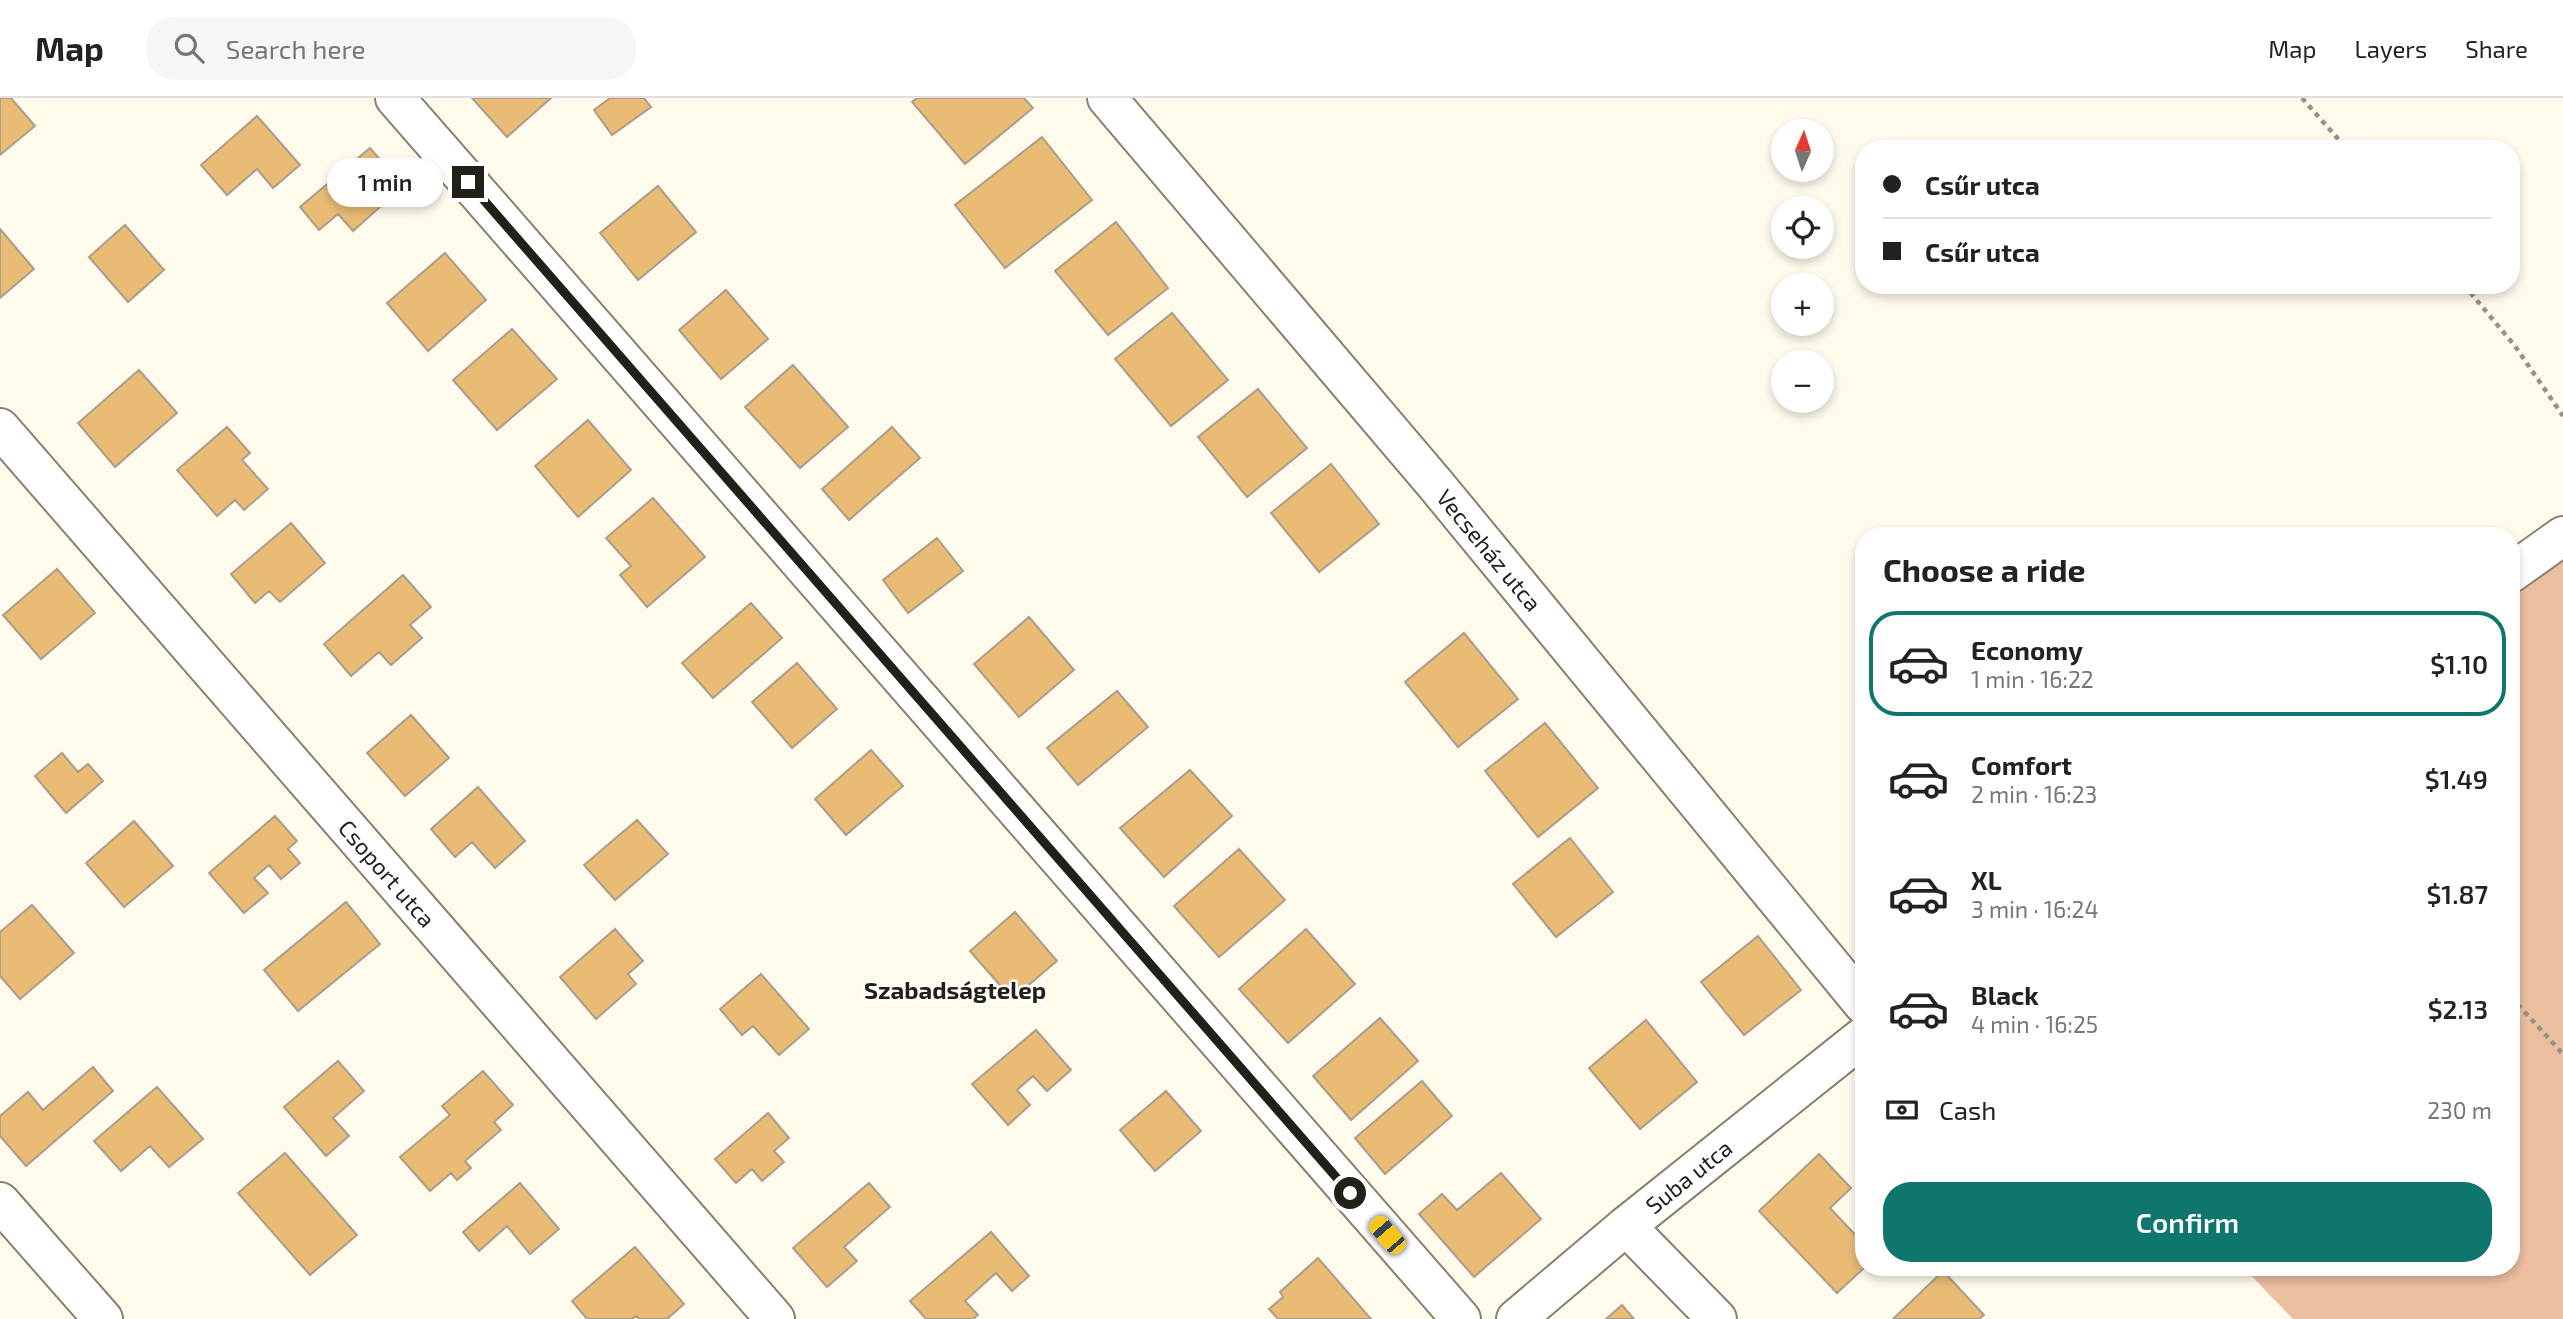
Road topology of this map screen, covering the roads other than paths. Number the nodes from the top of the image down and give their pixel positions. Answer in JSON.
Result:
{"nodes":[{"id":1,"x":395,"y":98,"type":"edge"},
{"id":2,"x":1107,"y":98,"type":"edge"},
{"id":3,"x":0,"y":428,"type":"edge"},
{"id":4,"x":2563,"y":536,"type":"edge"},
{"id":5,"x":2520,"y":567,"type":"edge"},
{"id":6,"x":1855,"y":994,"type":"edge"},
{"id":7,"x":1855,"y":1043,"type":"edge"},
{"id":8,"x":0,"y":1202,"type":"edge"},
{"id":9,"x":1626,"y":1226,"type":"junction"},
{"id":10,"x":103,"y":1319,"type":"edge"},
{"id":11,"x":775,"y":1319,"type":"edge"},
{"id":12,"x":1461,"y":1319,"type":"edge"},
{"id":13,"x":1516,"y":1319,"type":"edge"},
{"id":14,"x":1717,"y":1319,"type":"edge"}],
"edges":[{"from":1,"to":12,"type":"street"},
{"from":2,"to":6,"type":"street","name":"Vecseház utca"},
{"from":3,"to":11,"type":"street","name":"Csoport utca"},
{"from":4,"to":5,"type":"street"},
{"from":7,"to":9,"type":"street","name":"Suba utca"},
{"from":8,"to":10,"type":"street"},
{"from":9,"to":13,"type":"street","name":"Suba utca"},
{"from":9,"to":14,"type":"street"}]}
